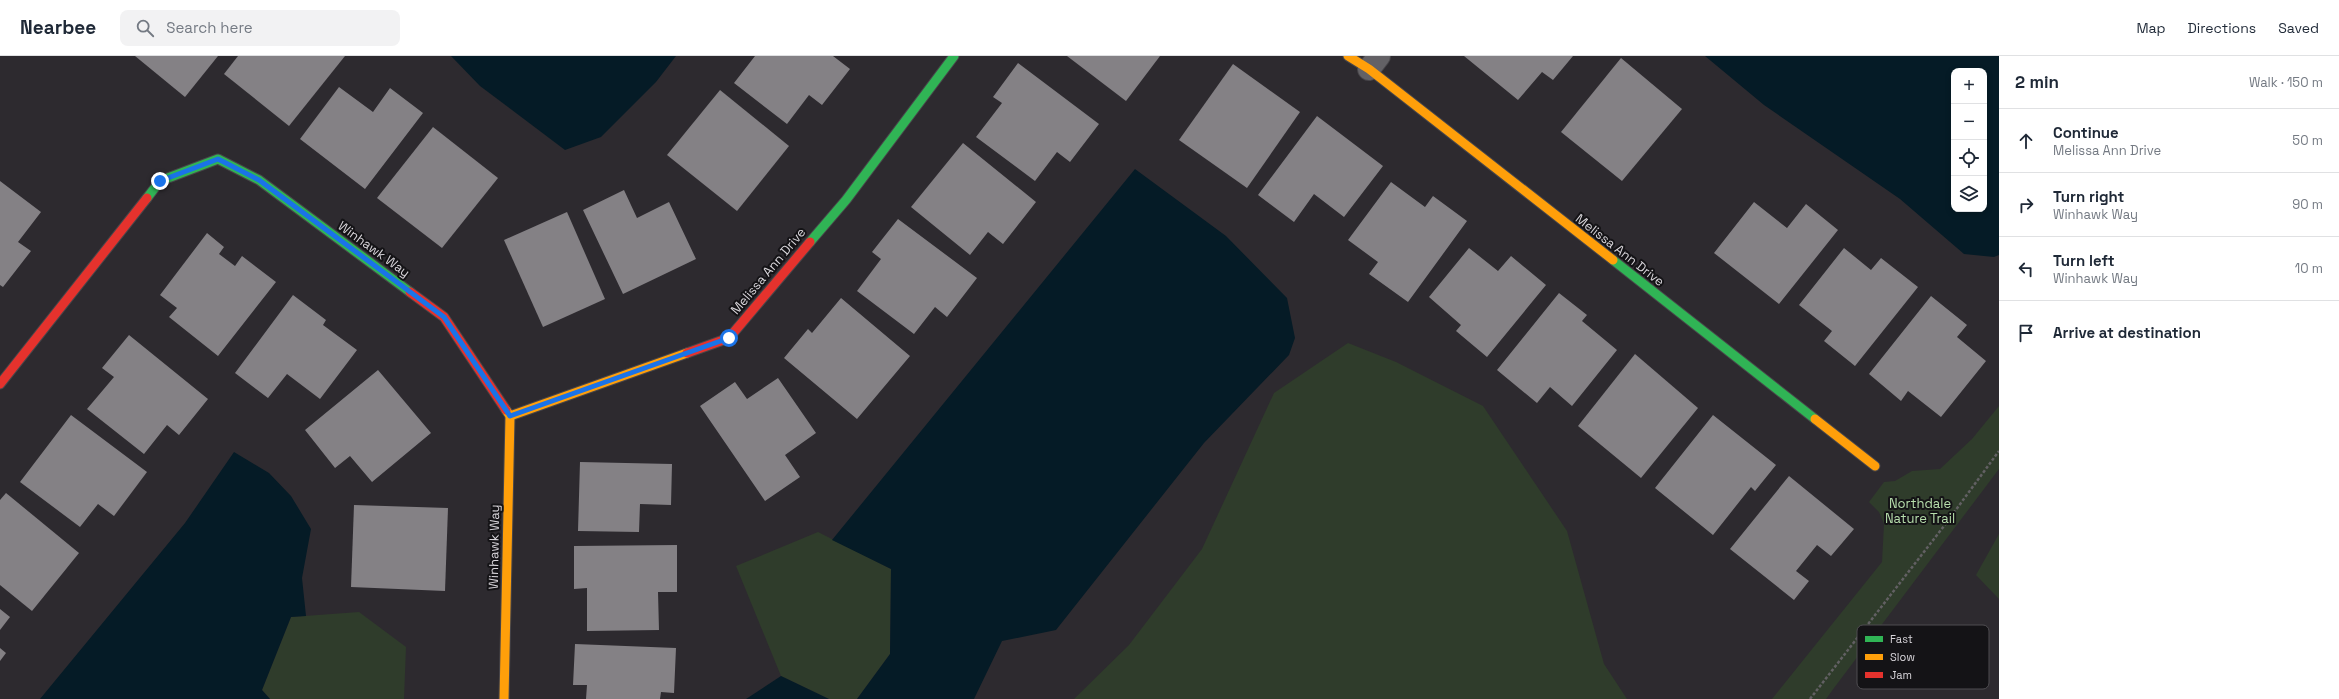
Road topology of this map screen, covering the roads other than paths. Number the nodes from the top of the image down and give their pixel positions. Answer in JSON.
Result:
{"nodes":[{"id":1,"x":954,"y":56,"type":"edge"},
{"id":2,"x":1348,"y":56,"type":"edge"},
{"id":3,"x":1374,"y":63,"type":"edge"},
{"id":4,"x":0,"y":384,"type":"edge"},
{"id":5,"x":510,"y":416,"type":"junction"},
{"id":6,"x":1875,"y":466,"type":"dead end"},
{"id":7,"x":504,"y":699,"type":"edge"}],
"edges":[{"from":1,"to":5,"type":"street","name":"Melissa Ann Drive"},
{"from":2,"to":3,"type":"street","name":"Melissa Ann Drive"},
{"from":3,"to":6,"type":"street","name":"Melissa Ann Drive"},
{"from":4,"to":5,"type":"street","name":"Winhawk Way"},
{"from":5,"to":7,"type":"street","name":"Winhawk Way"}]}
